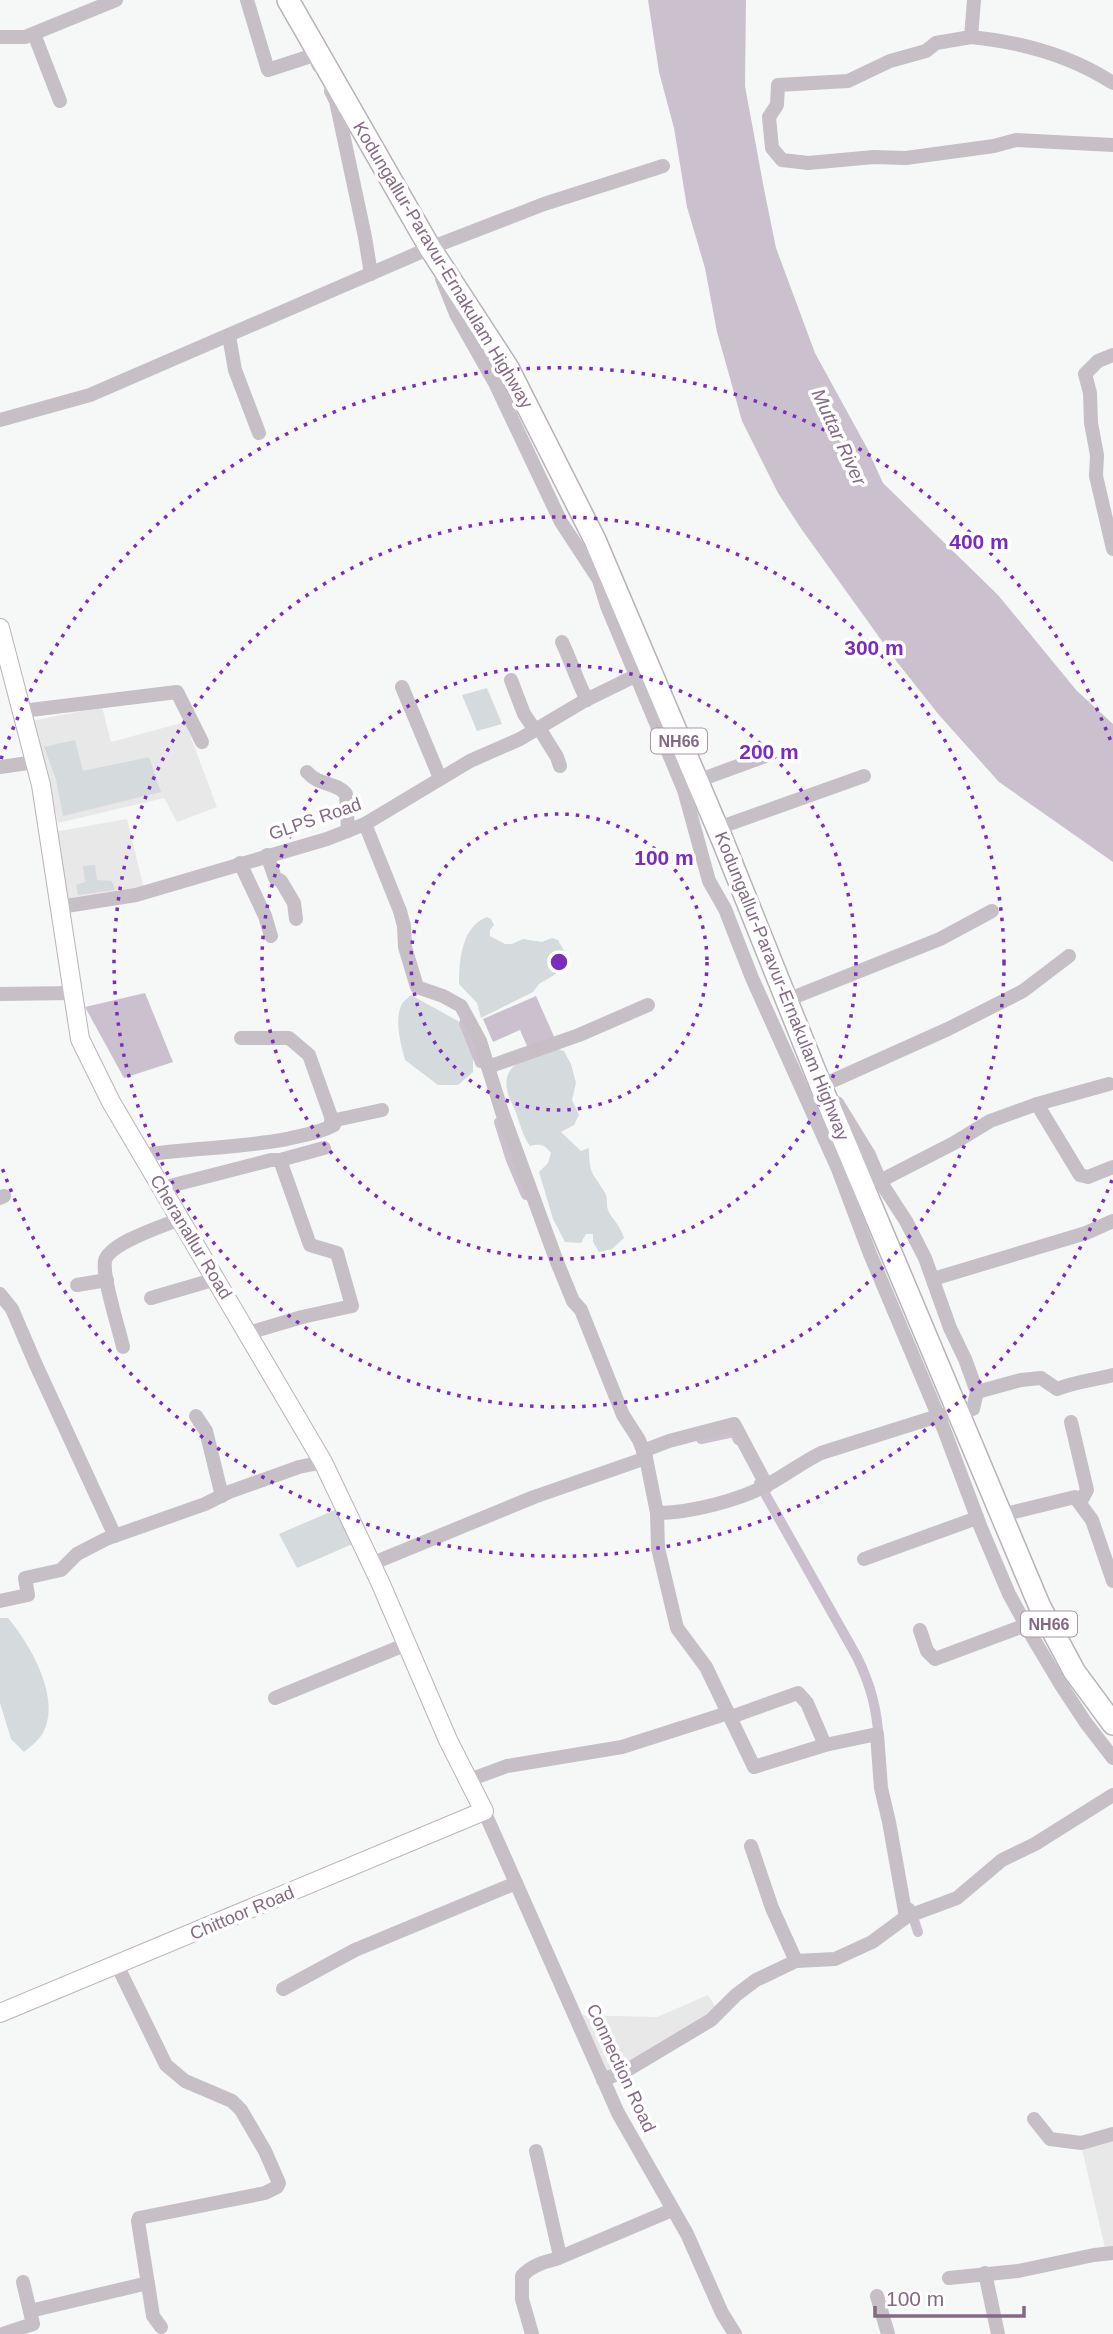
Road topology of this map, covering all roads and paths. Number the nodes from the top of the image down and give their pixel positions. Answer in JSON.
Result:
{"nodes":[{"id":1,"x":116,"y":0,"type":"edge"},
{"id":2,"x":247,"y":0,"type":"edge"},
{"id":3,"x":288,"y":0,"type":"edge"},
{"id":4,"x":974,"y":0,"type":"edge"},
{"id":5,"x":34,"y":34,"type":"junction"},
{"id":6,"x":0,"y":37,"type":"edge"},
{"id":7,"x":971,"y":37,"type":"junction"},
{"id":8,"x":1113,"y":83,"type":"edge"},
{"id":9,"x":60,"y":101,"type":"dead end"},
{"id":10,"x":1113,"y":145,"type":"edge"},
{"id":11,"x":663,"y":166,"type":"dead end"},
{"id":12,"x":430,"y":248,"type":"junction"},
{"id":13,"x":371,"y":274,"type":"junction"},
{"id":14,"x":229,"y":336,"type":"junction"},
{"id":15,"x":1113,"y":355,"type":"edge"},
{"id":16,"x":0,"y":420,"type":"edge"},
{"id":17,"x":259,"y":433,"type":"dead end"},
{"id":18,"x":1113,"y":549,"type":"edge"},
{"id":19,"x":0,"y":628,"type":"edge"},
{"id":20,"x":562,"y":642,"type":"dead end"},
{"id":21,"x":635,"y":676,"type":"junction"},
{"id":22,"x":510,"y":680,"type":"dead end"},
{"id":23,"x":402,"y":687,"type":"dead end"},
{"id":24,"x":587,"y":700,"type":"junction"},
{"id":25,"x":22,"y":711,"type":"junction"},
{"id":26,"x":537,"y":729,"type":"junction"},
{"id":27,"x":202,"y":742,"type":"dead end"},
{"id":28,"x":768,"y":755,"type":"dead end"},
{"id":29,"x":35,"y":762,"type":"junction"},
{"id":30,"x":560,"y":766,"type":"dead end"},
{"id":31,"x":0,"y":767,"type":"edge"},
{"id":32,"x":307,"y":772,"type":"dead end"},
{"id":33,"x":864,"y":776,"type":"dead end"},
{"id":34,"x":440,"y":778,"type":"junction"},
{"id":35,"x":697,"y":781,"type":"junction"},
{"id":36,"x":359,"y":827,"type":"junction"},
{"id":37,"x":718,"y":828,"type":"junction"},
{"id":38,"x":267,"y":855,"type":"junction"},
{"id":39,"x":240,"y":863,"type":"junction"},
{"id":40,"x":60,"y":907,"type":"junction"},
{"id":41,"x":992,"y":911,"type":"dead end"},
{"id":42,"x":296,"y":919,"type":"dead end"},
{"id":43,"x":271,"y":936,"type":"dead end"},
{"id":44,"x":1069,"y":956,"type":"dead end"},
{"id":45,"x":73,"y":993,"type":"junction"},
{"id":46,"x":0,"y":994,"type":"edge"},
{"id":47,"x":787,"y":1000,"type":"junction"},
{"id":48,"x":648,"y":1005,"type":"dead end"},
{"id":49,"x":242,"y":1038,"type":"dead end"},
{"id":50,"x":488,"y":1067,"type":"junction"},
{"id":51,"x":1109,"y":1084,"type":"dead end"},
{"id":52,"x":823,"y":1090,"type":"junction"},
{"id":53,"x":1037,"y":1104,"type":"junction"},
{"id":54,"x":382,"y":1110,"type":"dead end"},
{"id":55,"x":331,"y":1121,"type":"junction"},
{"id":56,"x":324,"y":1148,"type":"dead end"},
{"id":57,"x":142,"y":1155,"type":"junction"},
{"id":58,"x":280,"y":1160,"type":"junction"},
{"id":59,"x":1113,"y":1167,"type":"edge"},
{"id":60,"x":880,"y":1181,"type":"junction"},
{"id":61,"x":162,"y":1188,"type":"junction"},
{"id":62,"x":180,"y":1219,"type":"junction"},
{"id":63,"x":1113,"y":1221,"type":"edge"},
{"id":64,"x":216,"y":1279,"type":"junction"},
{"id":65,"x":933,"y":1279,"type":"junction"},
{"id":66,"x":107,"y":1280,"type":"junction"},
{"id":67,"x":77,"y":1284,"type":"dead end"},
{"id":68,"x":0,"y":1294,"type":"edge"},
{"id":69,"x":151,"y":1298,"type":"dead end"},
{"id":70,"x":248,"y":1332,"type":"junction"},
{"id":71,"x":123,"y":1347,"type":"dead end"},
{"id":72,"x":1113,"y":1375,"type":"edge"},
{"id":73,"x":977,"y":1392,"type":"junction"},
{"id":74,"x":948,"y":1414,"type":"junction"},
{"id":75,"x":196,"y":1416,"type":"dead end"},
{"id":76,"x":1071,"y":1422,"type":"dead end"},
{"id":77,"x":645,"y":1454,"type":"junction"},
{"id":78,"x":323,"y":1462,"type":"junction"},
{"id":79,"x":764,"y":1487,"type":"junction"},
{"id":80,"x":222,"y":1496,"type":"junction"},
{"id":81,"x":1080,"y":1503,"type":"junction"},
{"id":82,"x":657,"y":1513,"type":"junction"},
{"id":83,"x":1002,"y":1515,"type":"junction"},
{"id":84,"x":977,"y":1518,"type":"junction"},
{"id":85,"x":115,"y":1536,"type":"junction"},
{"id":86,"x":1109,"y":1556,"type":"edge"},
{"id":87,"x":864,"y":1559,"type":"dead end"},
{"id":88,"x":371,"y":1564,"type":"junction"},
{"id":89,"x":1113,"y":1581,"type":"edge"},
{"id":90,"x":0,"y":1601,"type":"edge"},
{"id":91,"x":1026,"y":1625,"type":"junction"},
{"id":92,"x":920,"y":1630,"type":"dead end"},
{"id":93,"x":407,"y":1644,"type":"junction"},
{"id":94,"x":275,"y":1698,"type":"dead end"},
{"id":95,"x":730,"y":1715,"type":"junction"},
{"id":96,"x":1113,"y":1724,"type":"edge"},
{"id":97,"x":825,"y":1745,"type":"junction"},
{"id":98,"x":1113,"y":1758,"type":"edge"},
{"id":99,"x":469,"y":1780,"type":"junction"},
{"id":100,"x":1113,"y":1795,"type":"edge"},
{"id":101,"x":484,"y":1811,"type":"junction"},
{"id":102,"x":751,"y":1846,"type":"dead end"},
{"id":103,"x":516,"y":1883,"type":"junction"},
{"id":104,"x":911,"y":1916,"type":"junction"},
{"id":105,"x":796,"y":1961,"type":"junction"},
{"id":106,"x":117,"y":1965,"type":"junction"},
{"id":107,"x":283,"y":1989,"type":"dead end"},
{"id":108,"x":0,"y":2013,"type":"edge"},
{"id":109,"x":603,"y":2080,"type":"junction"},
{"id":110,"x":1034,"y":2119,"type":"dead end"},
{"id":111,"x":1113,"y":2134,"type":"edge"},
{"id":112,"x":536,"y":2151,"type":"dead end"},
{"id":113,"x":672,"y":2210,"type":"junction"},
{"id":114,"x":1113,"y":2253,"type":"edge"},
{"id":115,"x":560,"y":2256,"type":"junction"},
{"id":116,"x":985,"y":2273,"type":"junction"},
{"id":117,"x":949,"y":2278,"type":"dead end"},
{"id":118,"x":23,"y":2282,"type":"dead end"},
{"id":119,"x":148,"y":2283,"type":"junction"},
{"id":120,"x":877,"y":2296,"type":"dead end"},
{"id":121,"x":30,"y":2311,"type":"junction"},
{"id":122,"x":161,"y":2327,"type":"dead end"},
{"id":123,"x":3,"y":2334,"type":"edge"},
{"id":124,"x":532,"y":2334,"type":"edge"},
{"id":125,"x":735,"y":2334,"type":"edge"},
{"id":126,"x":888,"y":2334,"type":"edge"},
{"id":127,"x":998,"y":2334,"type":"edge"}],
"edges":[{"from":1,"to":5,"type":"street"},
{"from":2,"to":13,"type":"street"},
{"from":3,"to":12,"type":"highway","name":"Kodungallur-Paravur-Ernakulam Highway","number":"NH66"},
{"from":4,"to":7,"type":"street"},
{"from":5,"to":6,"type":"street"},
{"from":5,"to":9,"type":"street"},
{"from":7,"to":8,"type":"street"},
{"from":7,"to":10,"type":"street"},
{"from":11,"to":12,"type":"street"},
{"from":12,"to":13,"type":"street"},
{"from":12,"to":21,"type":"street"},
{"from":12,"to":35,"type":"highway","name":"Kodungallur-Paravur-Ernakulam Highway","number":"NH66"},
{"from":13,"to":14,"type":"street"},
{"from":14,"to":16,"type":"street"},
{"from":14,"to":17,"type":"street"},
{"from":15,"to":18,"type":"street"},
{"from":19,"to":25,"type":"main road","name":"Cheranallur Road"},
{"from":20,"to":24,"type":"street"},
{"from":21,"to":24,"type":"street","name":"GLPS Road"},
{"from":21,"to":74,"type":"street"},
{"from":22,"to":26,"type":"street"},
{"from":23,"to":34,"type":"street"},
{"from":24,"to":26,"type":"street","name":"GLPS Road"},
{"from":25,"to":27,"type":"street"},
{"from":25,"to":29,"type":"main road","name":"Cheranallur Road"},
{"from":26,"to":30,"type":"street"},
{"from":26,"to":34,"type":"street","name":"GLPS Road"},
{"from":28,"to":35,"type":"street"},
{"from":29,"to":31,"type":"street"},
{"from":29,"to":40,"type":"main road","name":"Cheranallur Road"},
{"from":32,"to":36,"type":"street"},
{"from":33,"to":37,"type":"street"},
{"from":34,"to":36,"type":"street","name":"GLPS Road"},
{"from":35,"to":37,"type":"highway","name":"Kodungallur-Paravur-Ernakulam Highway","number":"NH66"},
{"from":36,"to":38,"type":"street","name":"GLPS Road"},
{"from":36,"to":50,"type":"street"},
{"from":37,"to":47,"type":"highway","name":"Kodungallur-Paravur-Ernakulam Highway","number":"NH66"},
{"from":38,"to":39,"type":"street","name":"GLPS Road"},
{"from":38,"to":42,"type":"street"},
{"from":39,"to":40,"type":"street","name":"GLPS Road"},
{"from":39,"to":43,"type":"street"},
{"from":40,"to":45,"type":"main road","name":"Cheranallur Road"},
{"from":41,"to":47,"type":"street"},
{"from":44,"to":52,"type":"street"},
{"from":45,"to":46,"type":"street"},
{"from":45,"to":57,"type":"main road","name":"Cheranallur Road"},
{"from":47,"to":52,"type":"highway","name":"Kodungallur-Paravur-Ernakulam Highway","number":"NH66"},
{"from":48,"to":50,"type":"street"},
{"from":49,"to":55,"type":"street"},
{"from":50,"to":77,"type":"street"},
{"from":51,"to":53,"type":"street"},
{"from":52,"to":60,"type":"street"},
{"from":52,"to":74,"type":"highway","name":"Kodungallur-Paravur-Ernakulam Highway","number":"NH66"},
{"from":53,"to":59,"type":"street"},
{"from":53,"to":60,"type":"street"},
{"from":54,"to":55,"type":"street"},
{"from":55,"to":57,"type":"street"},
{"from":56,"to":58,"type":"street"},
{"from":57,"to":61,"type":"main road","name":"Cheranallur Road"},
{"from":58,"to":61,"type":"street"},
{"from":58,"to":70,"type":"street"},
{"from":60,"to":65,"type":"street"},
{"from":61,"to":62,"type":"main road","name":"Cheranallur Road"},
{"from":62,"to":64,"type":"main road","name":"Cheranallur Road"},
{"from":62,"to":66,"type":"street"},
{"from":63,"to":65,"type":"street"},
{"from":64,"to":69,"type":"street"},
{"from":64,"to":70,"type":"main road","name":"Cheranallur Road"},
{"from":65,"to":73,"type":"street"},
{"from":66,"to":67,"type":"street"},
{"from":66,"to":71,"type":"street"},
{"from":68,"to":85,"type":"street"},
{"from":70,"to":78,"type":"main road","name":"Cheranallur Road"},
{"from":72,"to":73,"type":"street"},
{"from":73,"to":74,"type":"street"},
{"from":74,"to":79,"type":"street"},
{"from":74,"to":83,"type":"highway","name":"Kodungallur-Paravur-Ernakulam Highway","number":"NH66"},
{"from":74,"to":84,"type":"street"},
{"from":75,"to":80,"type":"street"},
{"from":76,"to":81,"type":"street"},
{"from":77,"to":79,"type":"street"},
{"from":77,"to":82,"type":"street"},
{"from":77,"to":88,"type":"street"},
{"from":78,"to":80,"type":"street"},
{"from":78,"to":88,"type":"main road","name":"Cheranallur Road"},
{"from":79,"to":82,"type":"street"},
{"from":80,"to":85,"type":"street"},
{"from":81,"to":83,"type":"street"},
{"from":81,"to":86,"type":"street"},
{"from":82,"to":95,"type":"street"},
{"from":83,"to":96,"type":"highway","name":"Kodungallur-Paravur-Ernakulam Highway","number":"NH66"},
{"from":84,"to":87,"type":"street"},
{"from":84,"to":91,"type":"street"},
{"from":85,"to":90,"type":"street"},
{"from":86,"to":89,"type":"street"},
{"from":88,"to":93,"type":"main road","name":"Cheranallur Road"},
{"from":91,"to":92,"type":"street"},
{"from":91,"to":98,"type":"street"},
{"from":93,"to":94,"type":"street"},
{"from":93,"to":99,"type":"main road","name":"Cheranallur Road"},
{"from":95,"to":97,"type":"street"},
{"from":95,"to":97,"type":"street"},
{"from":95,"to":99,"type":"street"},
{"from":97,"to":104,"type":"street"},
{"from":99,"to":101,"type":"main road","name":"Cheranallur Road"},
{"from":100,"to":104,"type":"street"},
{"from":101,"to":103,"type":"street","name":"Connection Road"},
{"from":101,"to":106,"type":"main road","name":"Chittoor Road"},
{"from":102,"to":105,"type":"street"},
{"from":103,"to":107,"type":"street"},
{"from":103,"to":109,"type":"street","name":"Connection Road"},
{"from":104,"to":105,"type":"street"},
{"from":105,"to":109,"type":"street"},
{"from":106,"to":108,"type":"main road","name":"Chittoor Road"},
{"from":106,"to":119,"type":"street"},
{"from":109,"to":113,"type":"street","name":"Connection Road"},
{"from":110,"to":111,"type":"street"},
{"from":112,"to":115,"type":"street"},
{"from":113,"to":115,"type":"street"},
{"from":113,"to":125,"type":"street","name":"Connection Road"},
{"from":114,"to":116,"type":"street"},
{"from":115,"to":124,"type":"street"},
{"from":116,"to":117,"type":"street"},
{"from":116,"to":127,"type":"street"},
{"from":118,"to":121,"type":"street"},
{"from":119,"to":121,"type":"street"},
{"from":119,"to":122,"type":"street"},
{"from":120,"to":126,"type":"street"},
{"from":121,"to":123,"type":"street"}]}
